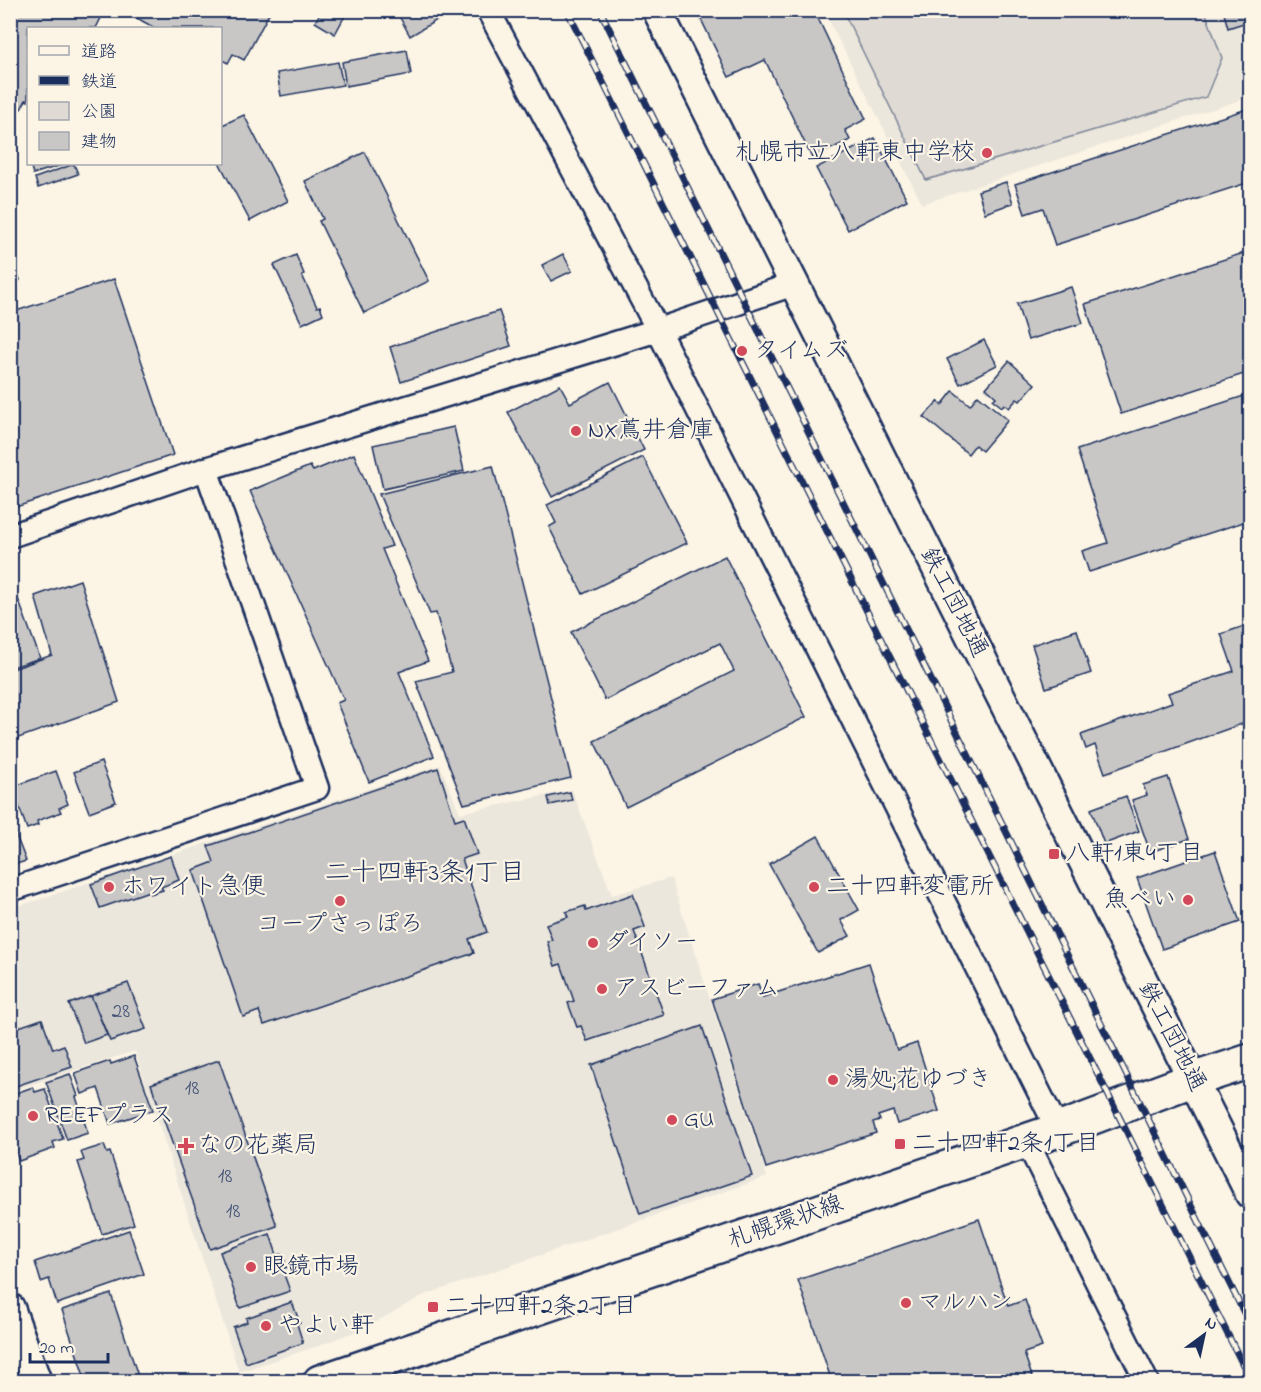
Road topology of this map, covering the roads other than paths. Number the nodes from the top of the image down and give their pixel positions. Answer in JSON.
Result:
{"nodes":[{"id":1,"x":488,"y":10,"type":"edge"},
{"id":2,"x":657,"y":10,"type":"edge"},
{"id":3,"x":794,"y":284,"type":"junction"},
{"id":4,"x":658,"y":330,"type":"junction"},
{"id":5,"x":206,"y":469,"type":"junction"},
{"id":6,"x":10,"y":536,"type":"edge"},
{"id":7,"x":10,"y":890,"type":"edge"},
{"id":8,"x":1251,"y":1060,"type":"edge"},
{"id":9,"x":1192,"y":1080,"type":"junction"},
{"id":10,"x":1058,"y":1130,"type":"junction"},
{"id":11,"x":1026,"y":1140,"type":"junction"},
{"id":12,"x":1251,"y":1194,"type":"edge"},
{"id":13,"x":10,"y":1308,"type":"edge"},
{"id":14,"x":37,"y":1382,"type":"edge"},
{"id":15,"x":320,"y":1382,"type":"edge"},
{"id":16,"x":1147,"y":1382,"type":"edge"}],
"edges":[{"from":1,"to":4,"type":"street"},
{"from":2,"to":3,"type":"street","name":"鉄工団地通"},
{"from":3,"to":4,"type":"street"},
{"from":3,"to":9,"type":"street","name":"鉄工団地通"},
{"from":4,"to":5,"type":"street"},
{"from":4,"to":10,"type":"street"},
{"from":5,"to":6,"type":"street"},
{"from":5,"to":7,"type":"street"},
{"from":8,"to":9,"type":"main road","name":"札幌環状線"},
{"from":9,"to":10,"type":"main road","name":"札幌環状線"},
{"from":9,"to":12,"type":"street","name":"鉄工団地通"},
{"from":10,"to":11,"type":"main road","name":"札幌環状線"},
{"from":11,"to":15,"type":"main road","name":"札幌環状線"},
{"from":11,"to":16,"type":"street"},
{"from":13,"to":14,"type":"street"}]}
